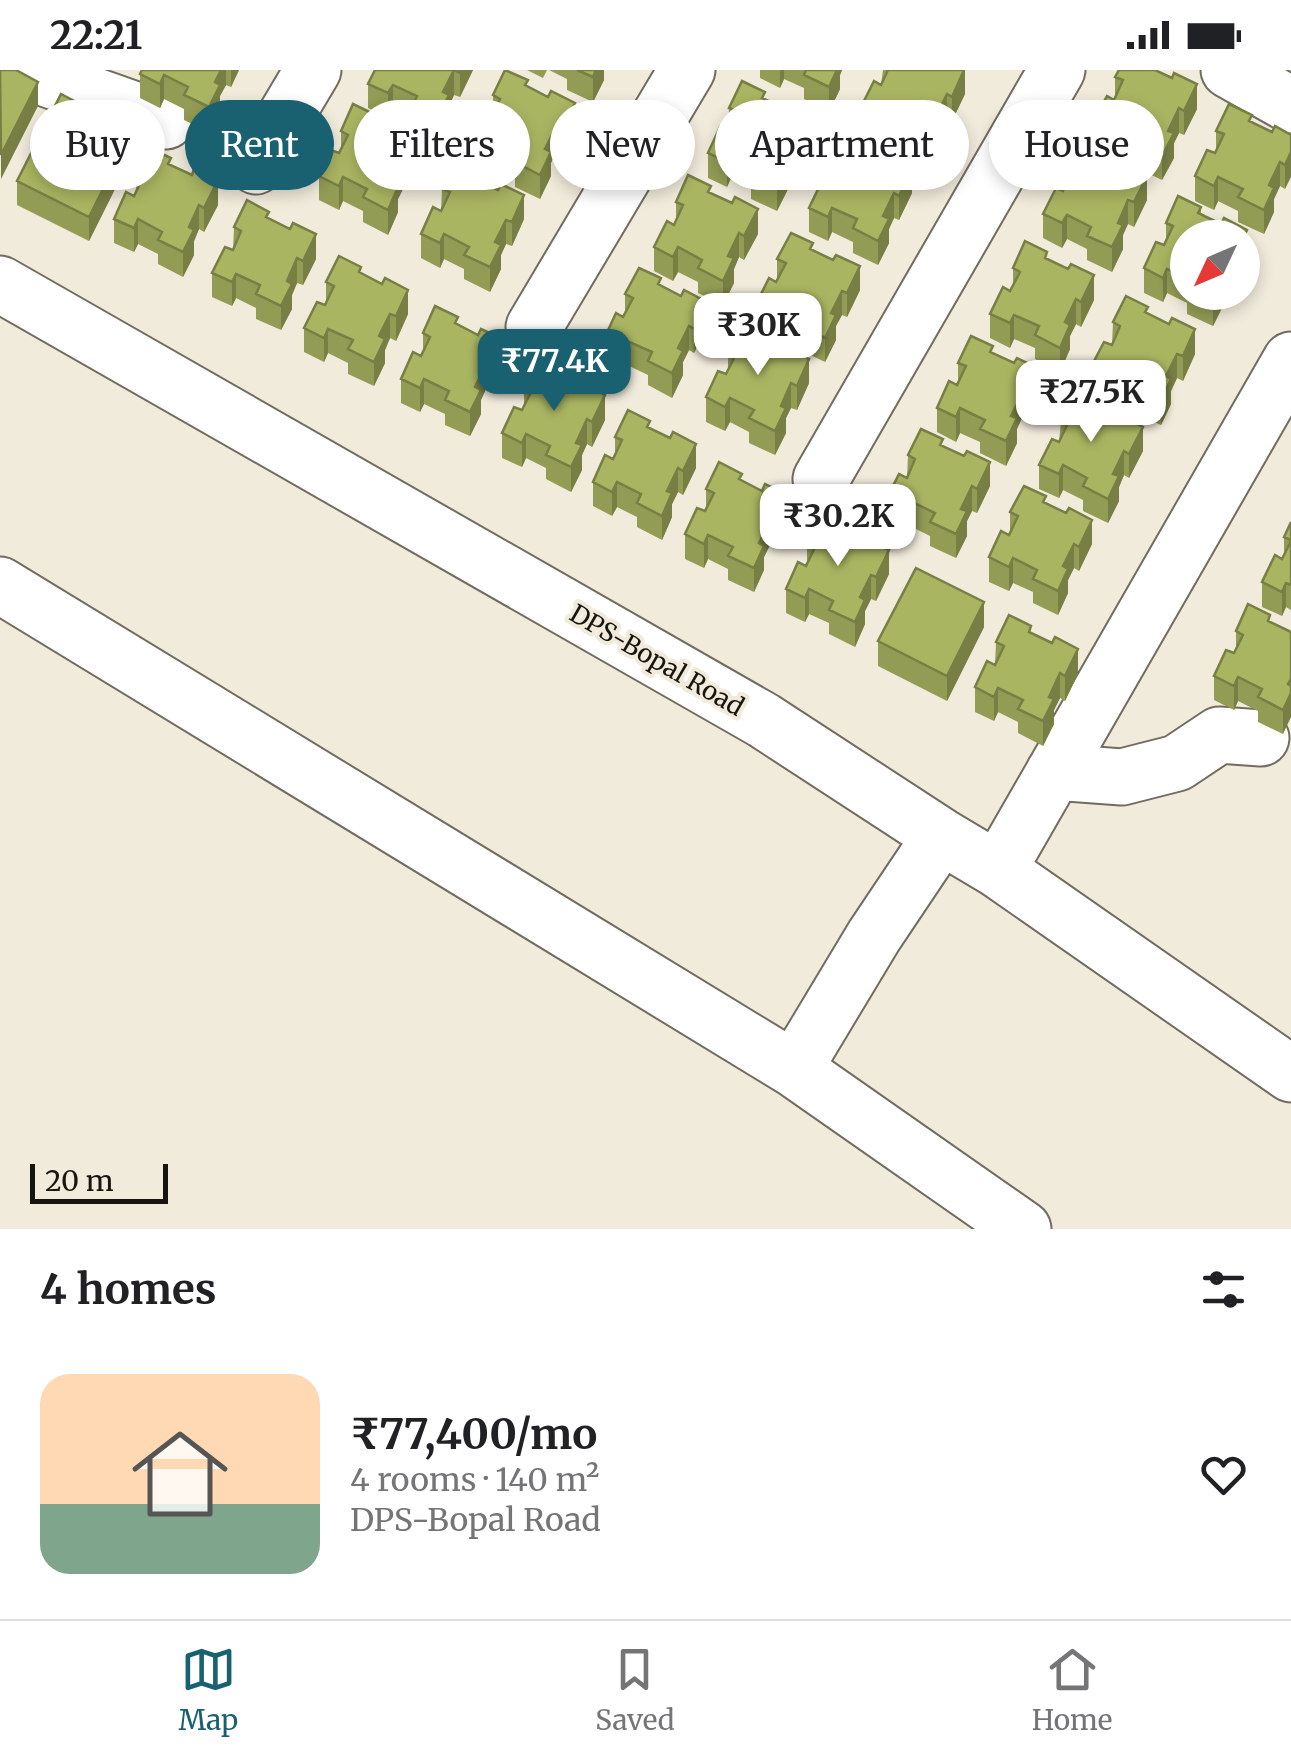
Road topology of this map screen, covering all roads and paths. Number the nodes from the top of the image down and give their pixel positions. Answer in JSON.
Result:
{"nodes":[{"id":1,"x":22,"y":70,"type":"edge"},
{"id":2,"x":313,"y":70,"type":"edge"},
{"id":3,"x":686,"y":70,"type":"edge"},
{"id":4,"x":1057,"y":70,"type":"edge"},
{"id":5,"x":1229,"y":70,"type":"edge"},
{"id":6,"x":123,"y":86,"type":"edge"},
{"id":7,"x":295,"y":100,"type":"edge"},
{"id":8,"x":1291,"y":105,"type":"edge"},
{"id":9,"x":166,"y":121,"type":"dead end"},
{"id":10,"x":0,"y":284,"type":"edge"},
{"id":11,"x":534,"y":327,"type":"dead end"},
{"id":12,"x":1291,"y":360,"type":"edge"},
{"id":13,"x":821,"y":479,"type":"dead end"},
{"id":14,"x":0,"y":585,"type":"edge"},
{"id":15,"x":1261,"y":738,"type":"dead end"},
{"id":16,"x":1054,"y":772,"type":"junction"},
{"id":17,"x":942,"y":836,"type":"junction"},
{"id":18,"x":998,"y":870,"type":"junction"},
{"id":19,"x":794,"y":1069,"type":"junction"},
{"id":20,"x":1291,"y":1074,"type":"edge"},
{"id":21,"x":1023,"y":1229,"type":"edge"}],
"edges":[{"from":1,"to":6,"type":"street"},
{"from":2,"to":7,"type":"street"},
{"from":3,"to":11,"type":"street"},
{"from":4,"to":13,"type":"street"},
{"from":5,"to":8,"type":"street"},
{"from":6,"to":9,"type":"street"},
{"from":10,"to":17,"type":"street","name":"DPS-Bopal Road"},
{"from":12,"to":16,"type":"street"},
{"from":14,"to":19,"type":"street"},
{"from":15,"to":16,"type":"street"},
{"from":16,"to":18,"type":"street"},
{"from":17,"to":18,"type":"street","name":"DPS-Bopal Road"},
{"from":17,"to":19,"type":"street"},
{"from":18,"to":20,"type":"street","name":"DPS-Bopal Road"},
{"from":19,"to":21,"type":"street"}]}
